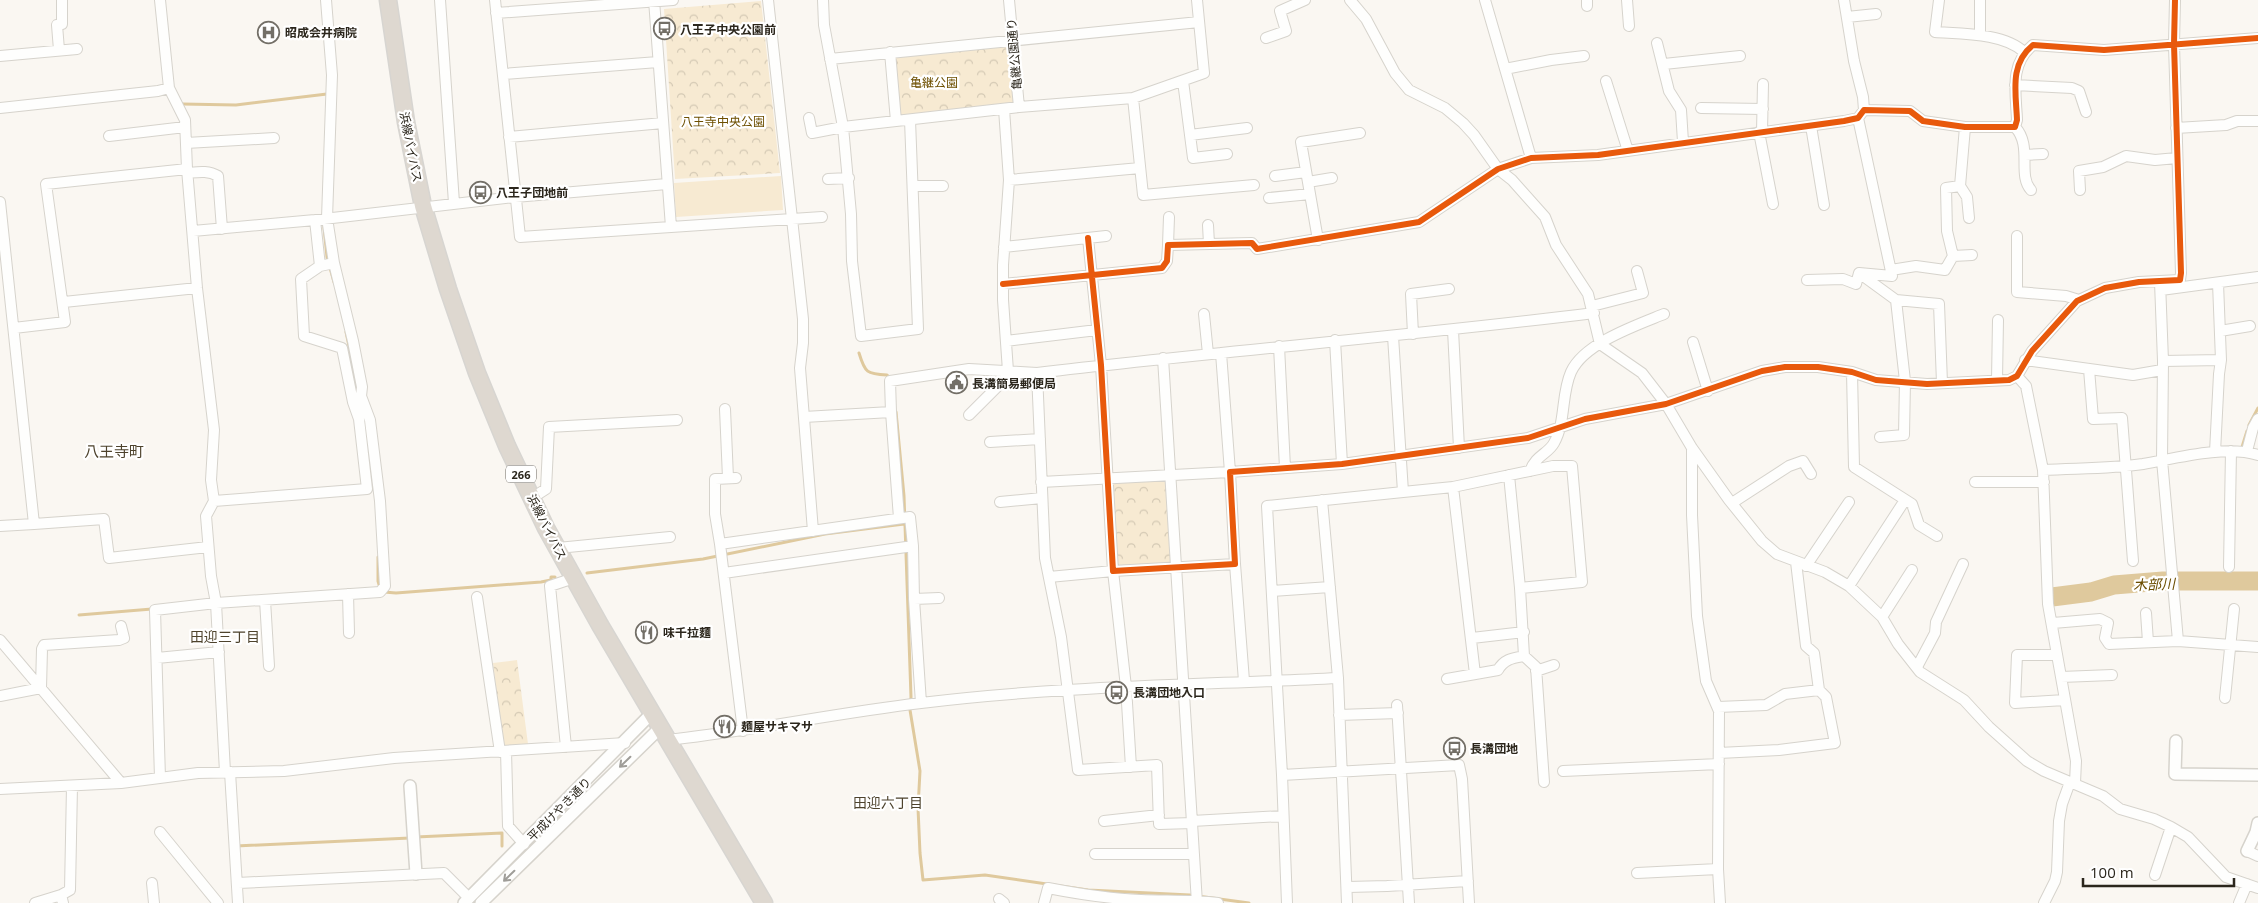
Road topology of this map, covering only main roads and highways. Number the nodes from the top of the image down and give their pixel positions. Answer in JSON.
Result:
{"nodes":[{"id":1,"x":388,"y":0,"type":"edge"},
{"id":2,"x":764,"y":903,"type":"edge"}],
"edges":[{"from":1,"to":2,"type":"highway","name":"浜線バイパス","number":"266"}]}
